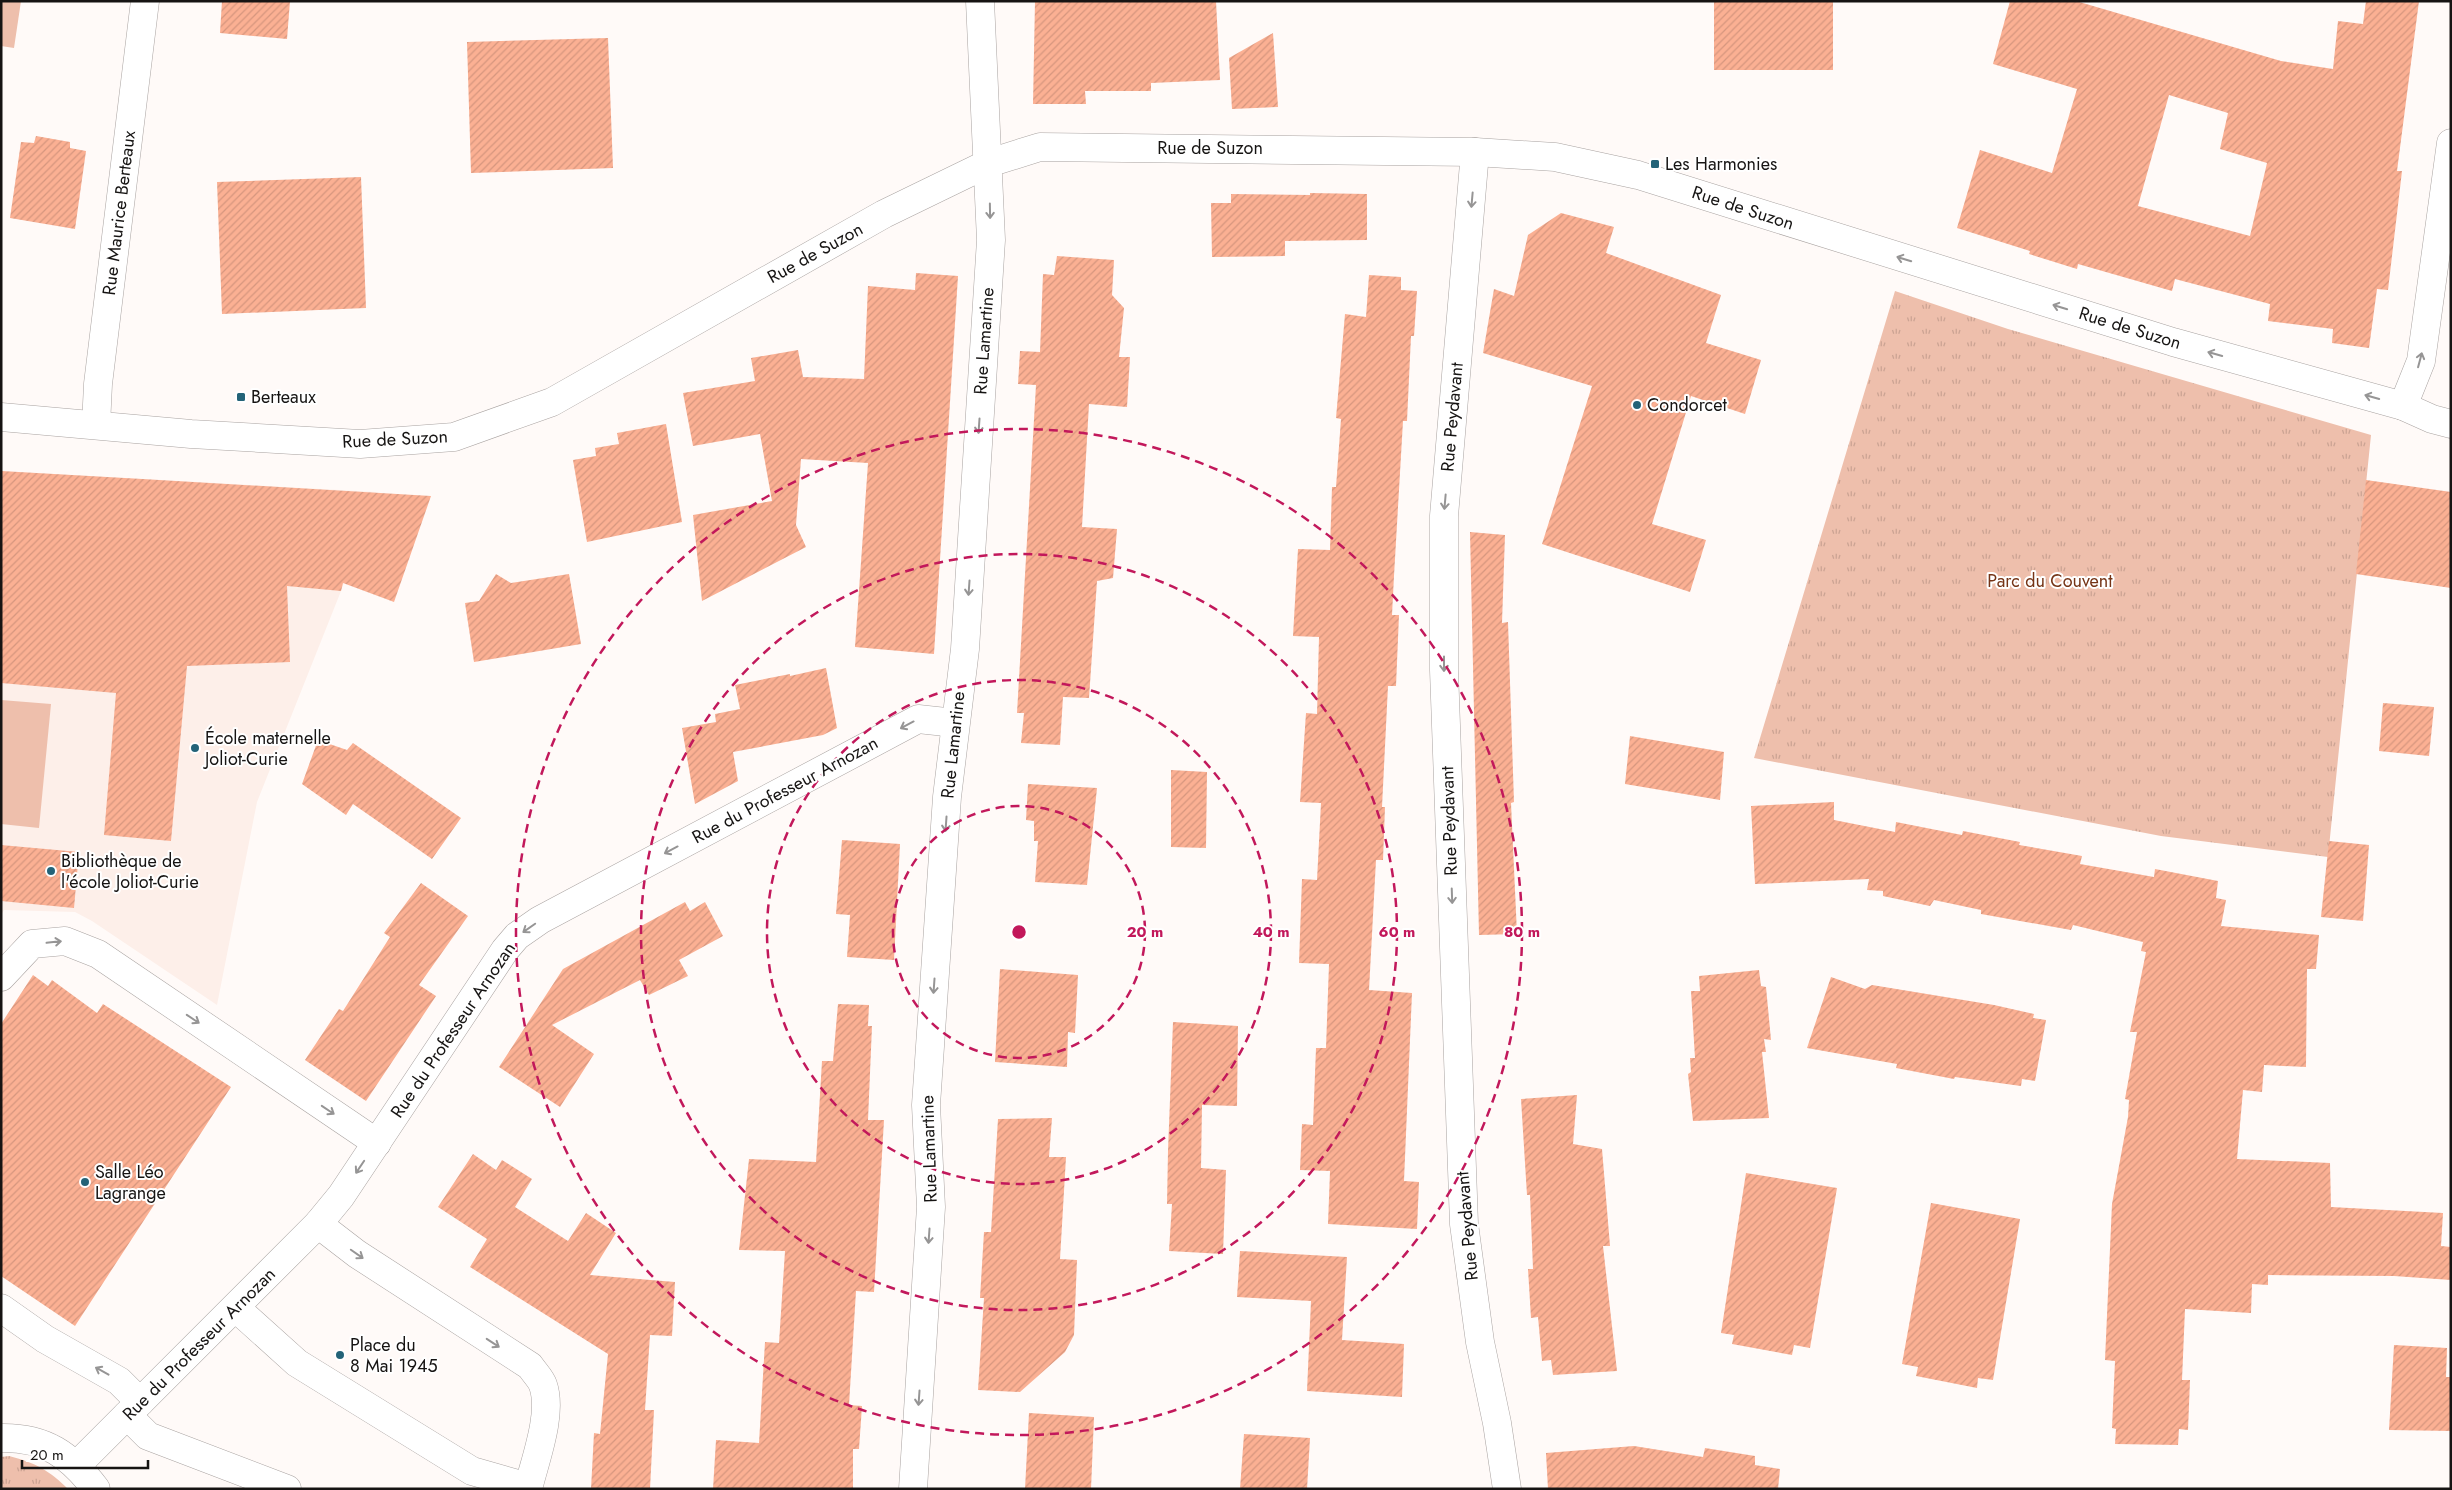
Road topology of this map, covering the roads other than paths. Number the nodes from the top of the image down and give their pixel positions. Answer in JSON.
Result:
{"nodes":[{"id":1,"x":144,"y":1,"type":"edge"},
{"id":2,"x":980,"y":1,"type":"edge"},
{"id":3,"x":2451,"y":143,"type":"edge"},
{"id":4,"x":1475,"y":152,"type":"junction"},
{"id":5,"x":989,"y":163,"type":"junction"},
{"id":6,"x":2402,"y":406,"type":"junction"},
{"id":7,"x":1,"y":417,"type":"edge"},
{"id":8,"x":2451,"y":424,"type":"edge"},
{"id":9,"x":96,"y":425,"type":"junction"},
{"id":10,"x":954,"y":723,"type":"junction"},
{"id":11,"x":1,"y":977,"type":"edge"},
{"id":12,"x":377,"y":1142,"type":"junction"},
{"id":13,"x":318,"y":1224,"type":"junction"},
{"id":14,"x":1,"y":1308,"type":"edge"},
{"id":15,"x":236,"y":1308,"type":"junction"},
{"id":16,"x":134,"y":1408,"type":"junction"},
{"id":17,"x":1,"y":1438,"type":"edge"},
{"id":18,"x":78,"y":1465,"type":"junction"},
{"id":19,"x":528,"y":1488,"type":"edge"},
{"id":20,"x":96,"y":1489,"type":"edge"},
{"id":21,"x":287,"y":1489,"type":"edge"},
{"id":22,"x":913,"y":1489,"type":"edge"},
{"id":23,"x":1507,"y":1489,"type":"edge"}],
"edges":[{"from":1,"to":9,"type":"street","name":"Rue Maurice Berteaux"},
{"from":2,"to":5,"type":"street","name":"Rue Lamartine"},
{"from":6,"to":3,"type":"street","one_way":true},
{"from":4,"to":5,"type":"street","name":"Rue de Suzon"},
{"from":6,"to":4,"type":"street","name":"Rue de Suzon","one_way":true},
{"from":4,"to":23,"type":"street","name":"Rue Peydavant","one_way":true},
{"from":5,"to":9,"type":"street","name":"Rue de Suzon"},
{"from":5,"to":10,"type":"street","name":"Rue Lamartine","one_way":true},
{"from":6,"to":8,"type":"street","name":"Rue de Suzon"},
{"from":7,"to":9,"type":"street","name":"Rue de Suzon"},
{"from":10,"to":12,"type":"street","name":"Rue du Professeur Arnozan","one_way":true},
{"from":10,"to":22,"type":"street","name":"Rue Lamartine","one_way":true},
{"from":11,"to":12,"type":"street","one_way":true},
{"from":12,"to":13,"type":"street","name":"Rue du Professeur Arnozan","one_way":true},
{"from":13,"to":15,"type":"street","name":"Rue du Professeur Arnozan"},
{"from":13,"to":19,"type":"street","one_way":true},
{"from":16,"to":14,"type":"street","one_way":true},
{"from":15,"to":16,"type":"street","name":"Rue du Professeur Arnozan"},
{"from":15,"to":19,"type":"street"},
{"from":16,"to":18,"type":"street","name":"Rue du Professeur Arnozan"},
{"from":16,"to":21,"type":"street"},
{"from":17,"to":18,"type":"street"},
{"from":18,"to":20,"type":"street"}]}
